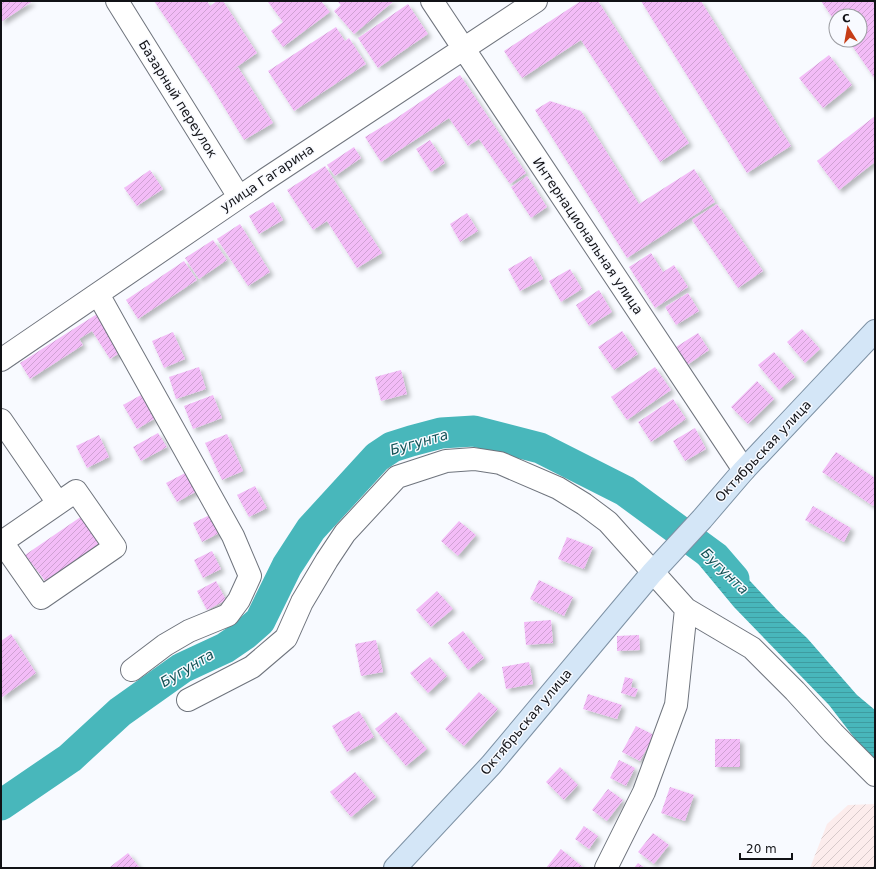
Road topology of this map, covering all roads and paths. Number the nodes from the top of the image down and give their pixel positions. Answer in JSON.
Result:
{"nodes":[{"id":1,"x":118,"y":1,"type":"edge"},
{"id":2,"x":432,"y":1,"type":"edge"},
{"id":3,"x":536,"y":1,"type":"edge"},
{"id":4,"x":463,"y":48,"type":"junction"},
{"id":5,"x":239,"y":197,"type":"junction"},
{"id":6,"x":98,"y":294,"type":"junction"},
{"id":7,"x":875,"y":331,"type":"edge"},
{"id":8,"x":1,"y":360,"type":"edge"},
{"id":9,"x":1,"y":420,"type":"edge"},
{"id":10,"x":744,"y":470,"type":"junction"},
{"id":11,"x":58,"y":503,"type":"junction"},
{"id":12,"x":658,"y":566,"type":"junction"},
{"id":13,"x":686,"y":610,"type":"junction"},
{"id":14,"x":132,"y":670,"type":"dead end"},
{"id":15,"x":188,"y":700,"type":"dead end"},
{"id":16,"x":875,"y":775,"type":"edge"},
{"id":17,"x":395,"y":868,"type":"edge"},
{"id":18,"x":606,"y":868,"type":"edge"}],
"edges":[{"from":1,"to":5,"type":"street","name":"Базарный переулок"},
{"from":2,"to":4,"type":"street","name":"Интернациональная улица"},
{"from":3,"to":4,"type":"street","name":"улица Гагарина"},
{"from":4,"to":5,"type":"street","name":"улица Гагарина"},
{"from":4,"to":10,"type":"street","name":"Интернациональная улица"},
{"from":5,"to":6,"type":"street","name":"улица Гагарина"},
{"from":6,"to":8,"type":"street","name":"улица Гагарина"},
{"from":6,"to":14,"type":"street"},
{"from":7,"to":10,"type":"main road","name":"Октябрьская улица"},
{"from":9,"to":11,"type":"street"},
{"from":10,"to":12,"type":"main road","name":"Октябрьская улица"},
{"from":11,"to":11,"type":"street"},
{"from":12,"to":13,"type":"street"},
{"from":12,"to":15,"type":"street"},
{"from":12,"to":17,"type":"main road","name":"Октябрьская улица"},
{"from":13,"to":16,"type":"street"},
{"from":13,"to":18,"type":"street"}]}
